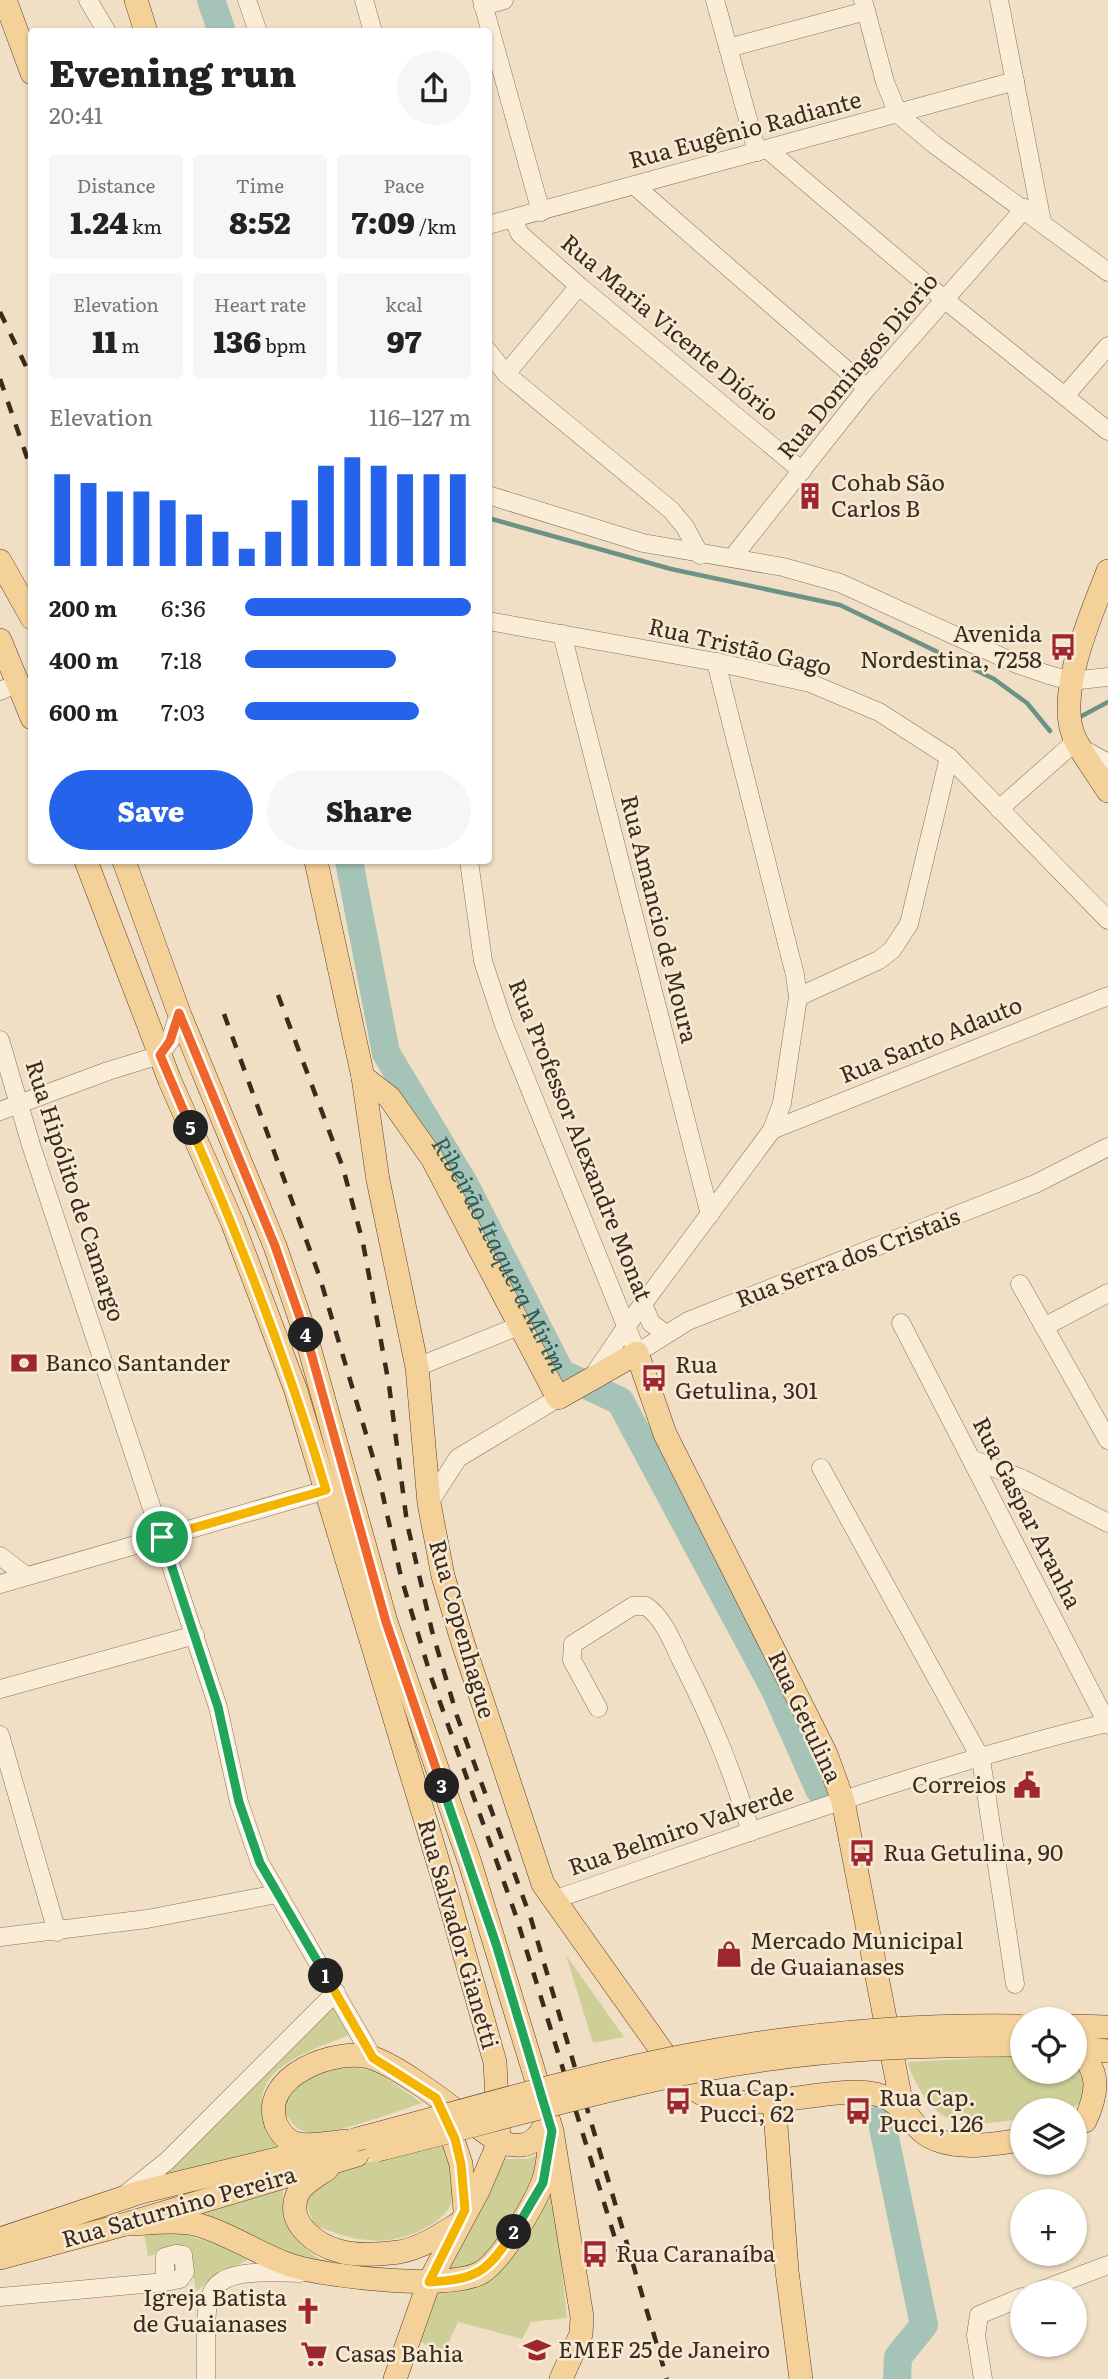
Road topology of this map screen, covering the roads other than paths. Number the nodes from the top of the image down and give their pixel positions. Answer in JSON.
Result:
{"nodes":[{"id":1,"x":5,"y":0,"type":"edge"},
{"id":2,"x":88,"y":0,"type":"edge"},
{"id":3,"x":136,"y":0,"type":"edge"},
{"id":4,"x":247,"y":0,"type":"edge"},
{"id":5,"x":364,"y":0,"type":"edge"},
{"id":6,"x":504,"y":0,"type":"edge"},
{"id":7,"x":715,"y":0,"type":"edge"},
{"id":8,"x":999,"y":0,"type":"edge"},
{"id":9,"x":482,"y":3,"type":"edge"},
{"id":10,"x":864,"y":6,"type":"edge"},
{"id":11,"x":105,"y":28,"type":"edge"},
{"id":12,"x":145,"y":28,"type":"edge"},
{"id":13,"x":257,"y":28,"type":"edge"},
{"id":14,"x":372,"y":28,"type":"edge"},
{"id":15,"x":489,"y":28,"type":"edge"},
{"id":16,"x":492,"y":38,"type":"edge"},
{"id":17,"x":728,"y":48,"type":"junction"},
{"id":18,"x":28,"y":62,"type":"edge"},
{"id":19,"x":1015,"y":81,"type":"junction"},
{"id":20,"x":898,"y":114,"type":"junction"},
{"id":21,"x":762,"y":151,"type":"junction"},
{"id":22,"x":635,"y":186,"type":"junction"},
{"id":23,"x":1025,"y":208,"type":"junction"},
{"id":24,"x":541,"y":212,"type":"junction"},
{"id":25,"x":513,"y":219,"type":"junction"},
{"id":26,"x":1042,"y":222,"type":"junction"},
{"id":27,"x":492,"y":224,"type":"edge"},
{"id":28,"x":1108,"y":272,"type":"edge"},
{"id":29,"x":579,"y":286,"type":"junction"},
{"id":30,"x":944,"y":299,"type":"junction"},
{"id":31,"x":1108,"y":346,"type":"edge"},
{"id":32,"x":492,"y":356,"type":"edge"},
{"id":33,"x":506,"y":374,"type":"junction"},
{"id":34,"x":867,"y":388,"type":"junction"},
{"id":35,"x":1065,"y":396,"type":"junction"},
{"id":36,"x":1108,"y":431,"type":"edge"},
{"id":37,"x":802,"y":471,"type":"junction"},
{"id":38,"x":492,"y":496,"type":"edge"},
{"id":39,"x":700,"y":555,"type":"junction"},
{"id":40,"x":732,"y":558,"type":"junction"},
{"id":41,"x":0,"y":561,"type":"edge"},
{"id":42,"x":1108,"y":570,"type":"edge"},
{"id":43,"x":28,"y":611,"type":"edge"},
{"id":44,"x":492,"y":622,"type":"edge"},
{"id":45,"x":562,"y":634,"type":"junction"},
{"id":46,"x":0,"y":640,"type":"edge"},
{"id":47,"x":716,"y":662,"type":"junction"},
{"id":48,"x":1108,"y":677,"type":"edge"},
{"id":49,"x":1071,"y":681,"type":"junction"},
{"id":50,"x":17,"y":684,"type":"edge"},
{"id":51,"x":28,"y":709,"type":"edge"},
{"id":52,"x":1076,"y":733,"type":"junction"},
{"id":53,"x":949,"y":757,"type":"junction"},
{"id":54,"x":1106,"y":774,"type":"edge"},
{"id":55,"x":999,"y":808,"type":"junction"},
{"id":56,"x":87,"y":864,"type":"edge"},
{"id":57,"x":125,"y":864,"type":"edge"},
{"id":58,"x":317,"y":864,"type":"edge"},
{"id":59,"x":469,"y":864,"type":"edge"},
{"id":60,"x":1108,"y":920,"type":"edge"},
{"id":61,"x":1108,"y":996,"type":"edge"},
{"id":62,"x":797,"y":997,"type":"junction"},
{"id":63,"x":179,"y":1013,"type":"junction"},
{"id":64,"x":0,"y":1040,"type":"edge"},
{"id":65,"x":160,"y":1055,"type":"junction"},
{"id":66,"x":363,"y":1077,"type":"junction"},
{"id":67,"x":18,"y":1103,"type":"junction"},
{"id":68,"x":0,"y":1111,"type":"edge"},
{"id":69,"x":772,"y":1130,"type":"junction"},
{"id":70,"x":1108,"y":1147,"type":"edge"},
{"id":71,"x":710,"y":1215,"type":"junction"},
{"id":72,"x":1020,"y":1284,"type":"dead end"},
{"id":73,"x":1108,"y":1293,"type":"edge"},
{"id":74,"x":643,"y":1304,"type":"junction"},
{"id":75,"x":901,"y":1323,"type":"dead end"},
{"id":76,"x":628,"y":1324,"type":"junction"},
{"id":77,"x":521,"y":1325,"type":"junction"},
{"id":78,"x":1044,"y":1327,"type":"junction"},
{"id":79,"x":666,"y":1334,"type":"junction"},
{"id":80,"x":637,"y":1353,"type":"junction"},
{"id":81,"x":417,"y":1367,"type":"junction"},
{"id":82,"x":576,"y":1387,"type":"junction"},
{"id":83,"x":426,"y":1439,"type":"junction"},
{"id":84,"x":1108,"y":1440,"type":"edge"},
{"id":85,"x":458,"y":1458,"type":"junction"},
{"id":86,"x":974,"y":1460,"type":"junction"},
{"id":87,"x":821,"y":1468,"type":"dead end"},
{"id":88,"x":326,"y":1490,"type":"junction"},
{"id":89,"x":429,"y":1503,"type":"junction"},
{"id":90,"x":1108,"y":1523,"type":"edge"},
{"id":91,"x":162,"y":1537,"type":"junction"},
{"id":92,"x":0,"y":1556,"type":"edge"},
{"id":93,"x":26,"y":1576,"type":"junction"},
{"id":94,"x":0,"y":1584,"type":"edge"},
{"id":95,"x":195,"y":1635,"type":"junction"},
{"id":96,"x":0,"y":1689,"type":"edge"},
{"id":97,"x":598,"y":1708,"type":"dead end"},
{"id":98,"x":1108,"y":1724,"type":"edge"},
{"id":99,"x":0,"y":1735,"type":"edge"},
{"id":100,"x":981,"y":1759,"type":"junction"},
{"id":101,"x":843,"y":1801,"type":"junction"},
{"id":102,"x":751,"y":1832,"type":"junction"},
{"id":103,"x":277,"y":1895,"type":"junction"},
{"id":104,"x":553,"y":1900,"type":"junction"},
{"id":105,"x":57,"y":1932,"type":"junction"},
{"id":106,"x":0,"y":1937,"type":"edge"},
{"id":107,"x":1015,"y":1984,"type":"dead end"},
{"id":108,"x":336,"y":1992,"type":"junction"},
{"id":109,"x":1010,"y":2026,"type":"edge"},
{"id":110,"x":1087,"y":2026,"type":"edge"},
{"id":111,"x":1108,"y":2027,"type":"edge"},
{"id":112,"x":1010,"y":2045,"type":"edge"},
{"id":113,"x":1087,"y":2049,"type":"edge"},
{"id":114,"x":1108,"y":2051,"type":"edge"},
{"id":115,"x":373,"y":2058,"type":"junction"},
{"id":116,"x":1087,"y":2061,"type":"edge"},
{"id":117,"x":894,"y":2069,"type":"junction"},
{"id":118,"x":858,"y":2091,"type":"junction"},
{"id":119,"x":436,"y":2098,"type":"junction"},
{"id":120,"x":774,"y":2099,"type":"junction"},
{"id":121,"x":1108,"y":2103,"type":"edge"},
{"id":122,"x":902,"y":2106,"type":"junction"},
{"id":123,"x":1087,"y":2112,"type":"edge"},
{"id":124,"x":1087,"y":2119,"type":"edge"},
{"id":125,"x":550,"y":2125,"type":"junction"},
{"id":126,"x":1010,"y":2141,"type":"edge"},
{"id":127,"x":499,"y":2142,"type":"junction"},
{"id":128,"x":350,"y":2149,"type":"junction"},
{"id":129,"x":118,"y":2199,"type":"junction"},
{"id":130,"x":461,"y":2217,"type":"junction"},
{"id":131,"x":126,"y":2224,"type":"junction"},
{"id":132,"x":0,"y":2239,"type":"edge"},
{"id":133,"x":0,"y":2258,"type":"edge"},
{"id":134,"x":1108,"y":2265,"type":"edge"},
{"id":135,"x":324,"y":2274,"type":"junction"},
{"id":136,"x":1069,"y":2280,"type":"edge"},
{"id":137,"x":165,"y":2282,"type":"dead end"},
{"id":138,"x":429,"y":2282,"type":"junction"},
{"id":139,"x":0,"y":2297,"type":"edge"},
{"id":140,"x":1010,"y":2302,"type":"edge"},
{"id":141,"x":206,"y":2379,"type":"edge"},
{"id":142,"x":395,"y":2379,"type":"edge"},
{"id":143,"x":561,"y":2379,"type":"edge"},
{"id":144,"x":801,"y":2379,"type":"edge"},
{"id":145,"x":983,"y":2379,"type":"edge"}],
"edges":[{"from":1,"to":18,"type":"main road"},
{"from":2,"to":11,"type":"street"},
{"from":3,"to":12,"type":"main road"},
{"from":4,"to":13,"type":"street"},
{"from":5,"to":14,"type":"street"},
{"from":6,"to":9,"type":"street"},
{"from":7,"to":17,"type":"street"},
{"from":8,"to":19,"type":"street"},
{"from":9,"to":15,"type":"street"},
{"from":10,"to":17,"type":"street"},
{"from":10,"to":20,"type":"street"},
{"from":16,"to":24,"type":"street"},
{"from":17,"to":21,"type":"street"},
{"from":19,"to":20,"type":"street","name":"Rua Eugênio Radiante"},
{"from":19,"to":26,"type":"street"},
{"from":20,"to":21,"type":"street","name":"Rua Eugênio Radiante"},
{"from":20,"to":23,"type":"street"},
{"from":21,"to":22,"type":"street","name":"Rua Eugênio Radiante"},
{"from":21,"to":30,"type":"street"},
{"from":22,"to":24,"type":"street","name":"Rua Eugênio Radiante"},
{"from":22,"to":34,"type":"street"},
{"from":23,"to":26,"type":"street"},
{"from":23,"to":30,"type":"street","name":"Rua Domingos Diorio"},
{"from":24,"to":25,"type":"street","name":"Rua Eugênio Radiante"},
{"from":25,"to":27,"type":"street","name":"Rua Eugênio Radiante"},
{"from":25,"to":29,"type":"street","name":"Rua Maria Vicente Diório"},
{"from":26,"to":28,"type":"street"},
{"from":29,"to":33,"type":"street"},
{"from":29,"to":37,"type":"street","name":"Rua Maria Vicente Diório"},
{"from":30,"to":34,"type":"street","name":"Rua Domingos Diorio"},
{"from":30,"to":35,"type":"street"},
{"from":31,"to":35,"type":"street"},
{"from":32,"to":33,"type":"street"},
{"from":33,"to":39,"type":"street"},
{"from":34,"to":37,"type":"street","name":"Rua Domingos Diorio"},
{"from":35,"to":36,"type":"street"},
{"from":37,"to":40,"type":"street","name":"Rua Domingos Diorio"},
{"from":38,"to":39,"type":"street"},
{"from":39,"to":40,"type":"street"},
{"from":40,"to":49,"type":"street"},
{"from":41,"to":43,"type":"main road"},
{"from":42,"to":49,"type":"main road"},
{"from":44,"to":45,"type":"street","name":"Rua Tristão Gago"},
{"from":45,"to":47,"type":"street","name":"Rua Tristão Gago"},
{"from":45,"to":71,"type":"street","name":"Rua Amancio de Moura"},
{"from":46,"to":50,"type":"main road"},
{"from":47,"to":53,"type":"street","name":"Rua Tristão Gago"},
{"from":47,"to":62,"type":"street"},
{"from":48,"to":49,"type":"street"},
{"from":49,"to":52,"type":"main road"},
{"from":50,"to":51,"type":"main road"},
{"from":52,"to":54,"type":"main road"},
{"from":52,"to":55,"type":"street"},
{"from":53,"to":55,"type":"street","name":"Rua Tristão Gago"},
{"from":53,"to":62,"type":"street"},
{"from":55,"to":60,"type":"street","name":"Rua Tristão Gago"},
{"from":56,"to":65,"type":"main road","name":"Rua Salvador Gianetti"},
{"from":57,"to":63,"type":"main road","name":"Rua Salvador Gianetti"},
{"from":58,"to":66,"type":"main road","name":"Rua Copenhague"},
{"from":59,"to":76,"type":"street","name":"Rua Professor Alexandre Monat"},
{"from":61,"to":69,"type":"street","name":"Rua Santo Adauto"},
{"from":62,"to":69,"type":"street"},
{"from":63,"to":65,"type":"street"},
{"from":63,"to":125,"type":"main road","name":"Rua Salvador Gianetti"},
{"from":64,"to":67,"type":"street","name":"Rua Hipólito de Camargo"},
{"from":65,"to":67,"type":"street"},
{"from":65,"to":88,"type":"main road","name":"Rua Salvador Gianetti"},
{"from":66,"to":77,"type":"main road"},
{"from":66,"to":81,"type":"main road","name":"Rua Copenhague"},
{"from":67,"to":68,"type":"street"},
{"from":67,"to":91,"type":"street","name":"Rua Hipólito de Camargo"},
{"from":69,"to":71,"type":"street"},
{"from":70,"to":79,"type":"street","name":"Rua Serra dos Cristais"},
{"from":71,"to":74,"type":"street"},
{"from":72,"to":78,"type":"street"},
{"from":73,"to":78,"type":"street"},
{"from":74,"to":76,"type":"street"},
{"from":74,"to":79,"type":"street"},
{"from":75,"to":86,"type":"street","name":"Rua Gaspar Aranha"},
{"from":76,"to":80,"type":"street","name":"Rua Professor Alexandre Monat"},
{"from":76,"to":82,"type":"street"},
{"from":77,"to":81,"type":"street"},
{"from":77,"to":82,"type":"main road"},
{"from":78,"to":84,"type":"street"},
{"from":79,"to":80,"type":"street","name":"Rua Serra dos Cristais"},
{"from":80,"to":82,"type":"main road","name":"Rua Serra dos Cristais"},
{"from":80,"to":101,"type":"main road","name":"Rua Getulina"},
{"from":81,"to":83,"type":"main road","name":"Rua Copenhague"},
{"from":82,"to":85,"type":"street"},
{"from":83,"to":85,"type":"street"},
{"from":83,"to":89,"type":"main road","name":"Rua Copenhague"},
{"from":85,"to":89,"type":"street"},
{"from":86,"to":90,"type":"street"},
{"from":86,"to":98,"type":"street","name":"Rua Gaspar Aranha"},
{"from":87,"to":100,"type":"street"},
{"from":88,"to":91,"type":"street"},
{"from":88,"to":127,"type":"main road","name":"Rua Salvador Gianetti"},
{"from":89,"to":104,"type":"main road","name":"Rua Copenhague"},
{"from":91,"to":93,"type":"street"},
{"from":91,"to":95,"type":"street","name":"Rua Hipólito de Camargo"},
{"from":92,"to":93,"type":"street"},
{"from":93,"to":94,"type":"street"},
{"from":95,"to":96,"type":"street"},
{"from":95,"to":103,"type":"street","name":"Rua Hipólito de Camargo"},
{"from":97,"to":102,"type":"street"},
{"from":98,"to":100,"type":"street","name":"Rua Belmiro Valverde"},
{"from":99,"to":105,"type":"street"},
{"from":100,"to":101,"type":"street","name":"Rua Belmiro Valverde"},
{"from":100,"to":107,"type":"street"},
{"from":101,"to":102,"type":"street","name":"Rua Belmiro Valverde"},
{"from":101,"to":117,"type":"main road","name":"Rua Getulina"},
{"from":102,"to":104,"type":"street","name":"Rua Belmiro Valverde"},
{"from":103,"to":105,"type":"street"},
{"from":103,"to":108,"type":"street","name":"Rua Hipólito de Camargo"},
{"from":104,"to":120,"type":"main road","name":"Rua Copenhague"},
{"from":105,"to":106,"type":"street"},
{"from":108,"to":115,"type":"street","name":"Rua Hipólito de Camargo"},
{"from":108,"to":129,"type":"street","name":"Rua Saturnino Pereira"},
{"from":109,"to":128,"type":"main road","bridge":true},
{"from":110,"to":111,"type":"main road"},
{"from":112,"to":128,"type":"main road","bridge":true},
{"from":113,"to":114,"type":"main road"},
{"from":115,"to":119,"type":"main road"},
{"from":115,"to":128,"type":"main road"},
{"from":116,"to":123,"type":"main road"},
{"from":117,"to":118,"type":"main road"},
{"from":117,"to":122,"type":"main road","name":"Rua Getulina"},
{"from":118,"to":120,"type":"main road"},
{"from":118,"to":122,"type":"main road"},
{"from":119,"to":127,"type":"main road"},
{"from":119,"to":130,"type":"main road"},
{"from":120,"to":144,"type":"main road"},
{"from":121,"to":124,"type":"main road"},
{"from":122,"to":126,"type":"main road"},
{"from":125,"to":127,"type":"main road"},
{"from":125,"to":138,"type":"main road"},
{"from":125,"to":143,"type":"main road"},
{"from":127,"to":130,"type":"main road"},
{"from":128,"to":129,"type":"main road","name":"Rua Saturnino Pereira"},
{"from":128,"to":130,"type":"main road"},
{"from":128,"to":131,"type":"main road","name":"Rua Saturnino Pereira"},
{"from":129,"to":132,"type":"main road","name":"Rua Saturnino Pereira"},
{"from":130,"to":138,"type":"main road"},
{"from":131,"to":133,"type":"main road","name":"Rua Saturnino Pereira"},
{"from":131,"to":135,"type":"main road"},
{"from":134,"to":136,"type":"street"},
{"from":135,"to":138,"type":"main road"},
{"from":135,"to":141,"type":"street"},
{"from":137,"to":139,"type":"street"},
{"from":138,"to":142,"type":"main road"},
{"from":140,"to":145,"type":"street"}]}
